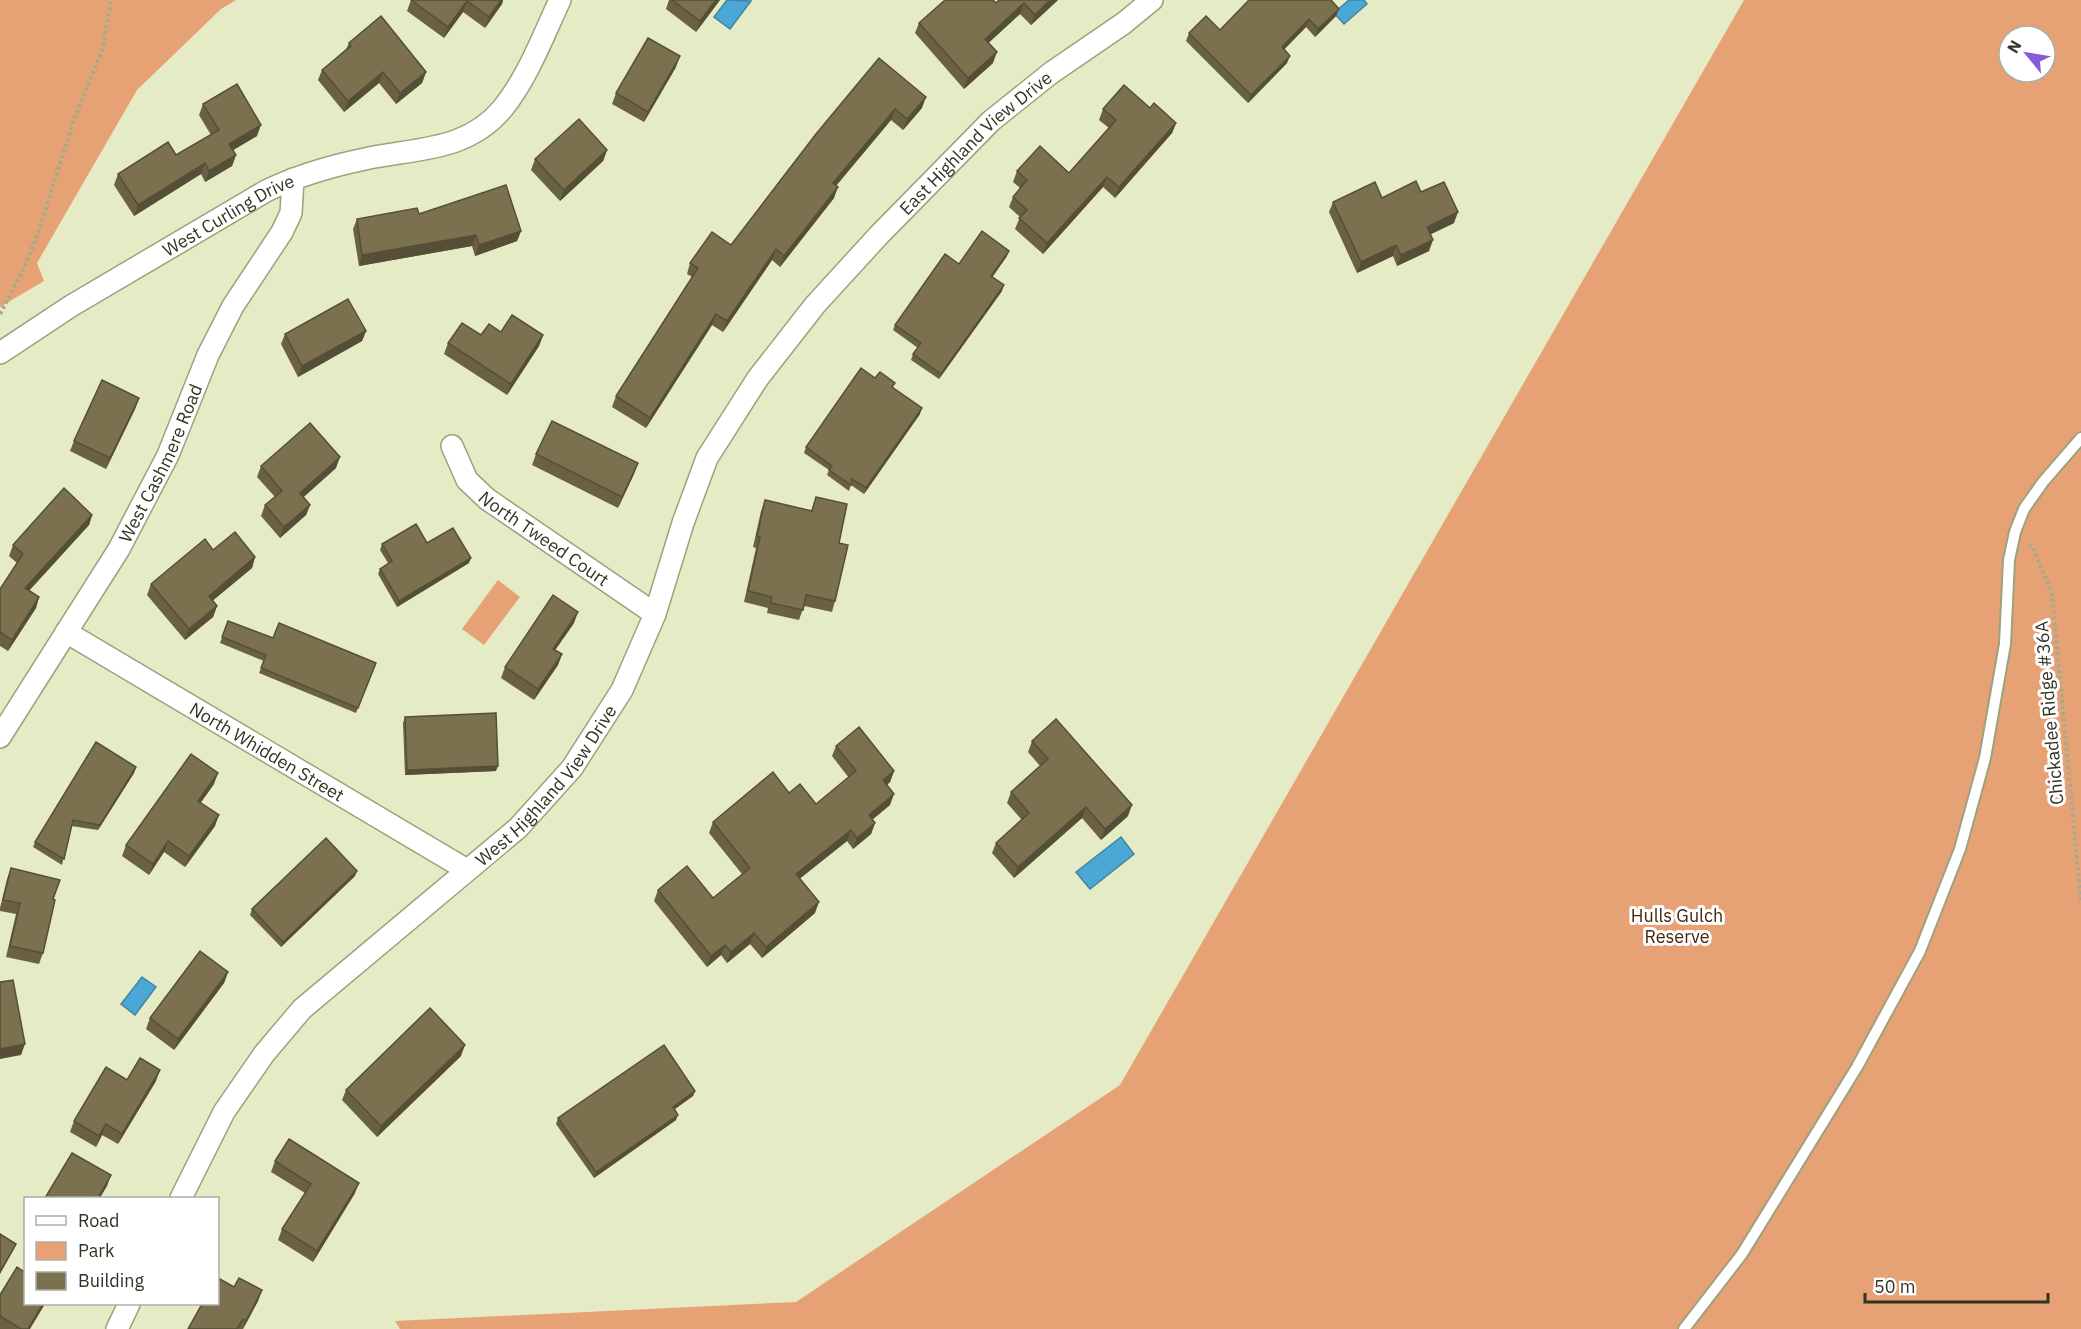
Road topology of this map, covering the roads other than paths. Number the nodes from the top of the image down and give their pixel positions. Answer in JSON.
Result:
{"nodes":[{"id":1,"x":560,"y":0,"type":"edge"},
{"id":2,"x":1152,"y":0,"type":"edge"},
{"id":3,"x":292,"y":179,"type":"junction"},
{"id":4,"x":815,"y":305,"type":"joint"},
{"id":5,"x":0,"y":353,"type":"edge"},
{"id":6,"x":2081,"y":438,"type":"edge"},
{"id":7,"x":452,"y":446,"type":"dead end"},
{"id":8,"x":655,"y":614,"type":"junction"},
{"id":9,"x":66,"y":632,"type":"junction"},
{"id":10,"x":0,"y":736,"type":"edge"},
{"id":11,"x":467,"y":870,"type":"junction"},
{"id":12,"x":182,"y":1197,"type":"edge"},
{"id":13,"x":129,"y":1305,"type":"edge"},
{"id":14,"x":117,"y":1329,"type":"edge"},
{"id":15,"x":1684,"y":1329,"type":"edge"}],
"edges":[{"from":1,"to":3,"type":"street","name":"West Curling Drive"},
{"from":2,"to":4,"type":"street","name":"East Highland View Drive"},
{"from":3,"to":5,"type":"street","name":"West Curling Drive"},
{"from":3,"to":9,"type":"street","name":"West Cashmere Road"},
{"from":4,"to":8,"type":"street","name":"West Highland View Drive"},
{"from":6,"to":15,"type":"lane"},
{"from":7,"to":8,"type":"street","name":"North Tweed Court"},
{"from":8,"to":11,"type":"street","name":"West Highland View Drive"},
{"from":9,"to":10,"type":"street","name":"West Cashmere Road"},
{"from":9,"to":11,"type":"street","name":"North Whidden Street"},
{"from":11,"to":12,"type":"street","name":"West Highland View Drive"},
{"from":13,"to":14,"type":"street"}]}
